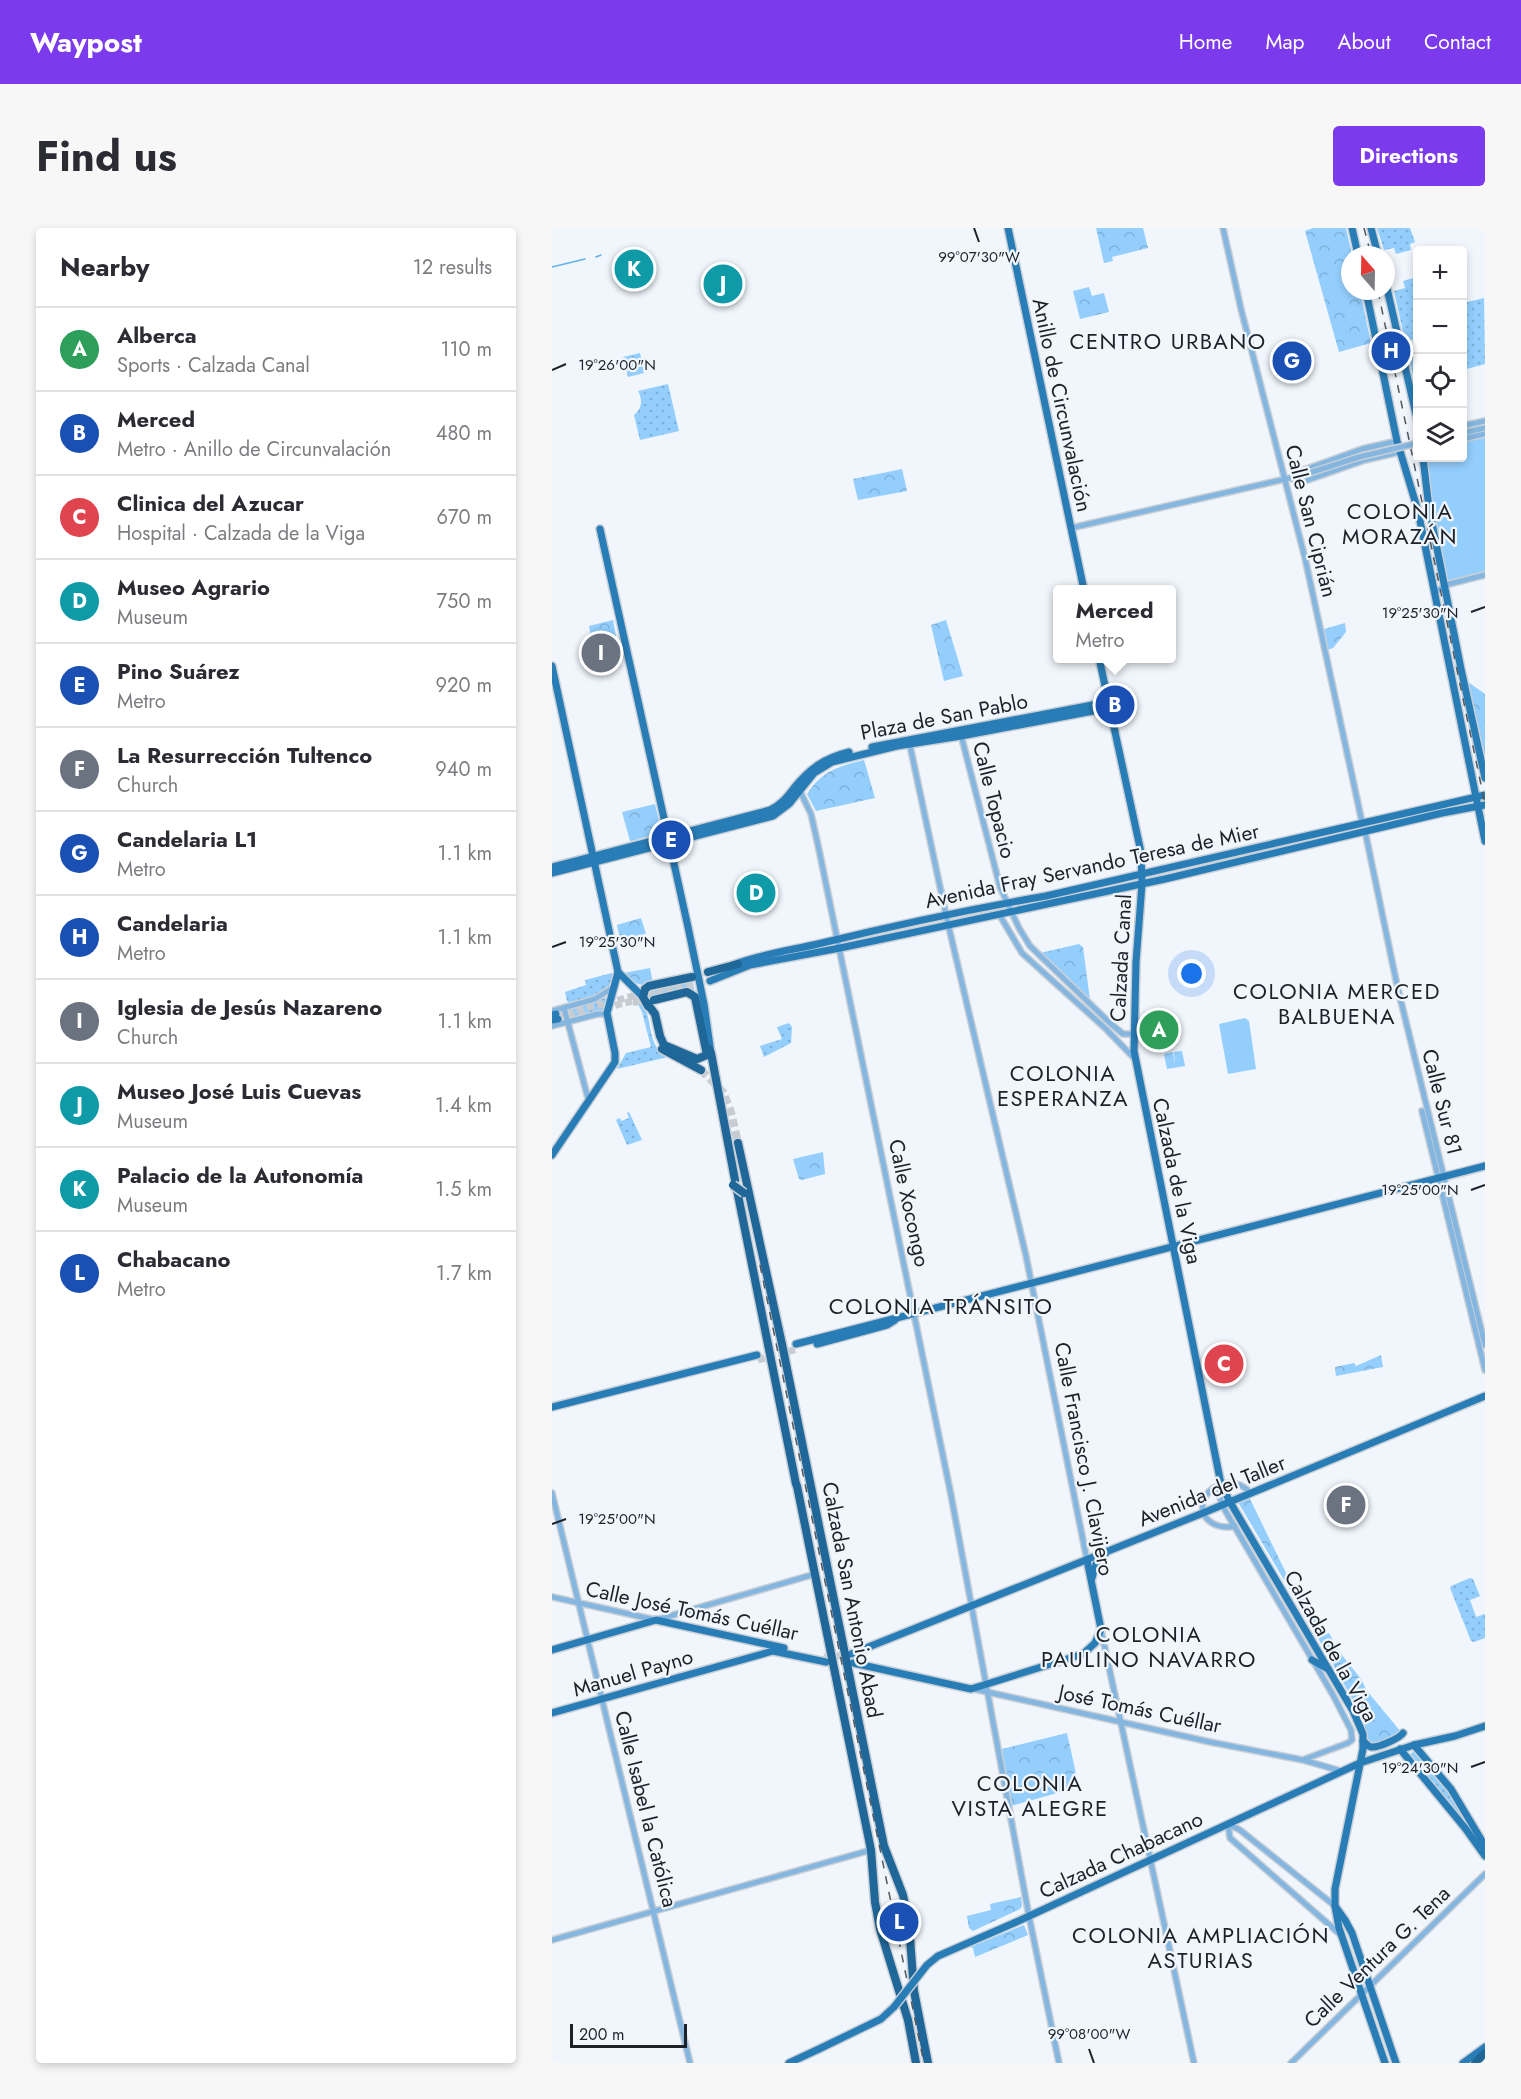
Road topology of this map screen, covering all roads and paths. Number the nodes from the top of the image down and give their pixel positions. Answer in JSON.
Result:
{"nodes":[{"id":1,"x":1008,"y":228,"type":"edge"},
{"id":2,"x":1223,"y":228,"type":"edge"},
{"id":3,"x":1352,"y":228,"type":"edge"},
{"id":4,"x":1371,"y":228,"type":"edge"},
{"id":5,"x":1356,"y":246,"type":"edge"},
{"id":6,"x":1376,"y":246,"type":"edge"},
{"id":7,"x":1368,"y":300,"type":"edge"},
{"id":8,"x":1390,"y":300,"type":"edge"},
{"id":9,"x":1415,"y":408,"type":"edge"},
{"id":10,"x":1485,"y":421,"type":"edge"},
{"id":11,"x":1467,"y":425,"type":"edge"},
{"id":12,"x":1485,"y":429,"type":"edge"},
{"id":13,"x":1467,"y":432,"type":"edge"},
{"id":14,"x":1485,"y":434,"type":"edge"},
{"id":15,"x":1467,"y":438,"type":"edge"},
{"id":16,"x":1397,"y":441,"type":"junction"},
{"id":17,"x":1413,"y":444,"type":"edge"},
{"id":18,"x":1400,"y":452,"type":"junction"},
{"id":19,"x":1423,"y":462,"type":"edge"},
{"id":20,"x":1292,"y":478,"type":"junction"},
{"id":21,"x":1284,"y":480,"type":"junction"},
{"id":22,"x":1071,"y":528,"type":"junction"},
{"id":23,"x":600,"y":529,"type":"dead end"},
{"id":24,"x":1485,"y":575,"type":"edge"},
{"id":25,"x":1083,"y":585,"type":"edge"},
{"id":26,"x":1444,"y":586,"type":"junction"},
{"id":27,"x":1435,"y":592,"type":"junction"},
{"id":28,"x":1445,"y":639,"type":"junction"},
{"id":29,"x":1456,"y":648,"type":"junction"},
{"id":30,"x":1100,"y":663,"type":"edge"},
{"id":31,"x":552,"y":666,"type":"edge"},
{"id":32,"x":1109,"y":705,"type":"junction"},
{"id":33,"x":960,"y":733,"type":"junction"},
{"id":34,"x":909,"y":741,"type":"junction"},
{"id":35,"x":883,"y":744,"type":"junction"},
{"id":36,"x":897,"y":746,"type":"junction"},
{"id":37,"x":1484,"y":770,"type":"edge"},
{"id":38,"x":1485,"y":778,"type":"edge"},
{"id":39,"x":798,"y":788,"type":"junction"},
{"id":40,"x":1485,"y":795,"type":"edge"},
{"id":41,"x":1476,"y":796,"type":"junction"},
{"id":42,"x":1481,"y":805,"type":"edge"},
{"id":43,"x":1362,"y":822,"type":"junction"},
{"id":44,"x":1365,"y":831,"type":"junction"},
{"id":45,"x":669,"y":840,"type":"junction"},
{"id":46,"x":1485,"y":841,"type":"edge"},
{"id":47,"x":594,"y":859,"type":"junction"},
{"id":48,"x":552,"y":867,"type":"edge"},
{"id":49,"x":552,"y":873,"type":"edge"},
{"id":50,"x":1142,"y":874,"type":"junction"},
{"id":51,"x":1142,"y":884,"type":"junction"},
{"id":52,"x":1006,"y":902,"type":"junction"},
{"id":53,"x":1011,"y":912,"type":"junction"},
{"id":54,"x":999,"y":914,"type":"junction"},
{"id":55,"x":946,"y":915,"type":"junction"},
{"id":56,"x":949,"y":924,"type":"junction"},
{"id":57,"x":838,"y":939,"type":"junction"},
{"id":58,"x":840,"y":948,"type":"junction"},
{"id":59,"x":738,"y":963,"type":"joint"},
{"id":60,"x":618,"y":972,"type":"junction"},
{"id":61,"x":709,"y":976,"type":"joint"},
{"id":62,"x":692,"y":977,"type":"dead end"},
{"id":63,"x":614,"y":986,"type":"junction"},
{"id":64,"x":648,"y":999,"type":"junction"},
{"id":65,"x":564,"y":1008,"type":"junction"},
{"id":66,"x":554,"y":1016,"type":"edge"},
{"id":67,"x":608,"y":1018,"type":"junction"},
{"id":68,"x":567,"y":1022,"type":"junction"},
{"id":69,"x":552,"y":1026,"type":"edge"},
{"id":70,"x":1133,"y":1034,"type":"junction"},
{"id":71,"x":704,"y":1042,"type":"junction"},
{"id":72,"x":711,"y":1053,"type":"junction"},
{"id":73,"x":1136,"y":1061,"type":"junction"},
{"id":74,"x":701,"y":1070,"type":"tunnel mouth"},
{"id":75,"x":589,"y":1102,"type":"junction"},
{"id":76,"x":1422,"y":1111,"type":"dead end"},
{"id":77,"x":738,"y":1143,"type":"tunnel mouth"},
{"id":78,"x":552,"y":1155,"type":"edge"},
{"id":79,"x":1485,"y":1166,"type":"edge"},
{"id":80,"x":1441,"y":1178,"type":"junction"},
{"id":81,"x":736,"y":1187,"type":"junction"},
{"id":82,"x":756,"y":1224,"type":"junction"},
{"id":83,"x":1173,"y":1246,"type":"junction"},
{"id":84,"x":1031,"y":1283,"type":"junction"},
{"id":85,"x":915,"y":1313,"type":"junction"},
{"id":86,"x":1485,"y":1345,"type":"edge"},
{"id":87,"x":797,"y":1347,"type":"tunnel mouth"},
{"id":88,"x":758,"y":1357,"type":"tunnel mouth"},
{"id":89,"x":1485,"y":1370,"type":"edge"},
{"id":90,"x":1485,"y":1396,"type":"edge"},
{"id":91,"x":552,"y":1407,"type":"edge"},
{"id":92,"x":1221,"y":1484,"type":"junction"},
{"id":93,"x":552,"y":1493,"type":"edge"},
{"id":94,"x":1250,"y":1493,"type":"junction"},
{"id":95,"x":1226,"y":1503,"type":"junction"},
{"id":96,"x":1203,"y":1513,"type":"junction"},
{"id":97,"x":1235,"y":1526,"type":"junction"},
{"id":98,"x":1111,"y":1550,"type":"junction"},
{"id":99,"x":1087,"y":1560,"type":"junction"},
{"id":100,"x":815,"y":1574,"type":"junction"},
{"id":101,"x":1092,"y":1584,"type":"junction"},
{"id":102,"x":552,"y":1597,"type":"edge"},
{"id":103,"x":579,"y":1603,"type":"junction"},
{"id":104,"x":973,"y":1605,"type":"junction"},
{"id":105,"x":656,"y":1620,"type":"junction"},
{"id":106,"x":1101,"y":1629,"type":"junction"},
{"id":107,"x":587,"y":1639,"type":"junction"},
{"id":108,"x":552,"y":1650,"type":"edge"},
{"id":109,"x":851,"y":1654,"type":"tunnel mouth"},
{"id":110,"x":1312,"y":1660,"type":"junction"},
{"id":111,"x":853,"y":1663,"type":"tunnel mouth"},
{"id":112,"x":723,"y":1665,"type":"joint"},
{"id":113,"x":1329,"y":1669,"type":"junction"},
{"id":114,"x":987,"y":1683,"type":"junction"},
{"id":115,"x":971,"y":1689,"type":"junction"},
{"id":116,"x":988,"y":1693,"type":"junction"},
{"id":117,"x":602,"y":1699,"type":"junction"},
{"id":118,"x":552,"y":1713,"type":"edge"},
{"id":119,"x":1121,"y":1721,"type":"junction"},
{"id":120,"x":1485,"y":1726,"type":"edge"},
{"id":121,"x":1403,"y":1732,"type":"dead end"},
{"id":122,"x":1363,"y":1741,"type":"junction"},
{"id":123,"x":1414,"y":1745,"type":"junction"},
{"id":124,"x":1400,"y":1749,"type":"junction"},
{"id":125,"x":1303,"y":1760,"type":"junction"},
{"id":126,"x":1360,"y":1763,"type":"junction"},
{"id":127,"x":1341,"y":1771,"type":"junction"},
{"id":128,"x":1228,"y":1824,"type":"junction"},
{"id":129,"x":1466,"y":1828,"type":"junction"},
{"id":130,"x":1485,"y":1846,"type":"edge"},
{"id":131,"x":871,"y":1850,"type":"junction"},
{"id":132,"x":1485,"y":1856,"type":"edge"},
{"id":133,"x":1150,"y":1860,"type":"junction"},
{"id":134,"x":1485,"y":1874,"type":"edge"},
{"id":135,"x":1335,"y":1906,"type":"junction"},
{"id":136,"x":654,"y":1911,"type":"junction"},
{"id":137,"x":1029,"y":1916,"type":"junction"},
{"id":138,"x":1341,"y":1936,"type":"junction"},
{"id":139,"x":552,"y":1940,"type":"edge"},
{"id":140,"x":1370,"y":1987,"type":"junction"},
{"id":141,"x":1362,"y":1995,"type":"junction"},
{"id":142,"x":1485,"y":2047,"type":"edge"},
{"id":143,"x":1485,"y":2053,"type":"edge"},
{"id":144,"x":1485,"y":2060,"type":"edge"},
{"id":145,"x":690,"y":2063,"type":"edge"},
{"id":146,"x":789,"y":2063,"type":"edge"},
{"id":147,"x":916,"y":2063,"type":"edge"},
{"id":148,"x":928,"y":2063,"type":"edge"},
{"id":149,"x":1059,"y":2063,"type":"edge"},
{"id":150,"x":1194,"y":2063,"type":"edge"},
{"id":151,"x":1291,"y":2063,"type":"edge"},
{"id":152,"x":1385,"y":2063,"type":"edge"},
{"id":153,"x":1396,"y":2063,"type":"edge"},
{"id":154,"x":1463,"y":2063,"type":"edge"},
{"id":155,"x":1475,"y":2063,"type":"edge"},
{"id":156,"x":1480,"y":2063,"type":"edge"}],
"edges":[{"from":1,"to":22,"type":"main road","name":"Anillo de Circunvalación"},
{"from":2,"to":21,"type":"street","name":"Calle San Ciprián"},
{"from":3,"to":5,"type":"main road"},
{"from":4,"to":6,"type":"main road"},
{"from":7,"to":16,"type":"main road"},
{"from":8,"to":9,"type":"main road"},
{"from":10,"to":11,"type":"street"},
{"from":12,"to":13,"type":"street"},
{"from":14,"to":15,"type":"street"},
{"from":16,"to":18,"type":"main road"},
{"from":16,"to":20,"type":"street"},
{"from":17,"to":20,"type":"street","bridge":true},
{"from":18,"to":20,"type":"street"},
{"from":18,"to":27,"type":"main road"},
{"from":19,"to":26,"type":"main road"},
{"from":20,"to":21,"type":"street"},
{"from":21,"to":22,"type":"street"},
{"from":21,"to":43,"type":"street","name":"Calle San Ciprián"},
{"from":22,"to":25,"type":"main road","name":"Anillo de Circunvalación"},
{"from":23,"to":45,"type":"main road"},
{"from":24,"to":26,"type":"street"},
{"from":26,"to":27,"type":"street"},
{"from":26,"to":29,"type":"main road"},
{"from":27,"to":28,"type":"main road"},
{"from":28,"to":29,"type":"main road"},
{"from":28,"to":41,"type":"main road"},
{"from":29,"to":37,"type":"main road"},
{"from":30,"to":32,"type":"main road"},
{"from":31,"to":47,"type":"main road"},
{"from":32,"to":33,"type":"main road","name":"Plaza de San Pablo"},
{"from":32,"to":50,"type":"main road"},
{"from":33,"to":34,"type":"main road","name":"Plaza de San Pablo"},
{"from":33,"to":52,"type":"street","name":"Calle Topacio"},
{"from":34,"to":35,"type":"main road","name":"Plaza de San Pablo"},
{"from":34,"to":36,"type":"main road","name":"Plaza de San Pablo"},
{"from":34,"to":55,"type":"street","name":"Calle Francisco J. Clavijero"},
{"from":35,"to":36,"type":"main road"},
{"from":35,"to":39,"type":"main road","name":"Plaza de San Pablo"},
{"from":36,"to":39,"type":"main road","name":"Plaza de San Pablo"},
{"from":37,"to":38,"type":"main road"},
{"from":39,"to":45,"type":"main road"},
{"from":39,"to":57,"type":"street","name":"Calle Xocongo"},
{"from":40,"to":41,"type":"main road","name":"Avenida Fray Servando Teresa de Mier"},
{"from":41,"to":42,"type":"main road"},
{"from":41,"to":43,"type":"main road","name":"Avenida Fray Servando Teresa de Mier"},
{"from":42,"to":44,"type":"main road","name":"Avenida Fray Servando Teresa de Mier"},
{"from":42,"to":46,"type":"main road"},
{"from":43,"to":50,"type":"main road","name":"Avenida Fray Servando Teresa de Mier"},
{"from":44,"to":51,"type":"main road","name":"Avenida Fray Servando Teresa de Mier"},
{"from":44,"to":80,"type":"street","name":"Calle Sur 81"},
{"from":45,"to":47,"type":"main road"},
{"from":45,"to":72,"type":"main road"},
{"from":47,"to":48,"type":"main road"},
{"from":47,"to":49,"type":"main road"},
{"from":47,"to":60,"type":"main road"},
{"from":50,"to":51,"type":"main road"},
{"from":50,"to":52,"type":"main road","name":"Avenida Fray Servando Teresa de Mier"},
{"from":51,"to":53,"type":"main road","name":"Avenida Fray Servando Teresa de Mier"},
{"from":51,"to":70,"type":"main road","name":"Calzada Canal"},
{"from":52,"to":53,"type":"street","name":"Calle Topacio"},
{"from":52,"to":55,"type":"main road","name":"Avenida Fray Servando Teresa de Mier"},
{"from":53,"to":54,"type":"main road","name":"Avenida Fray Servando Teresa de Mier"},
{"from":53,"to":70,"type":"street"},
{"from":54,"to":55,"type":"main road"},
{"from":54,"to":56,"type":"main road","name":"Avenida Fray Servando Teresa de Mier"},
{"from":54,"to":73,"type":"street"},
{"from":55,"to":56,"type":"street","name":"Calle Francisco J. Clavijero"},
{"from":55,"to":57,"type":"main road","name":"Avenida Fray Servando Teresa de Mier"},
{"from":56,"to":58,"type":"main road","name":"Avenida Fray Servando Teresa de Mier"},
{"from":56,"to":84,"type":"street","name":"Calle Francisco J. Clavijero"},
{"from":57,"to":58,"type":"street","name":"Calle Xocongo"},
{"from":57,"to":59,"type":"main road","name":"Avenida Fray Servando Teresa de Mier"},
{"from":58,"to":61,"type":"main road","name":"Avenida Fray Servando Teresa de Mier"},
{"from":58,"to":85,"type":"street","name":"Calle Xocongo"},
{"from":59,"to":61,"type":"highway"},
{"from":60,"to":63,"type":"main road"},
{"from":60,"to":64,"type":"main road"},
{"from":62,"to":64,"type":"highway"},
{"from":63,"to":65,"type":"street"},
{"from":63,"to":67,"type":"main road"},
{"from":64,"to":71,"type":"highway"},
{"from":64,"to":71,"type":"highway"},
{"from":64,"to":74,"type":"highway"},
{"from":65,"to":66,"type":"street"},
{"from":65,"to":68,"type":"street"},
{"from":67,"to":68,"type":"street"},
{"from":67,"to":75,"type":"main road"},
{"from":68,"to":69,"type":"street"},
{"from":68,"to":75,"type":"street"},
{"from":70,"to":73,"type":"main road","name":"Calzada de la Viga"},
{"from":71,"to":72,"type":"highway"},
{"from":72,"to":81,"type":"highway","name":"Calzada San Antonio Abad"},
{"from":73,"to":83,"type":"main road","name":"Calzada de la Viga"},
{"from":75,"to":78,"type":"main road"},
{"from":76,"to":80,"type":"street","name":"Calle Sur 81"},
{"from":77,"to":82,"type":"highway","name":"Calzada San Antonio Abad"},
{"from":79,"to":80,"type":"main road"},
{"from":80,"to":83,"type":"main road"},
{"from":80,"to":86,"type":"street","name":"Calle Sur 81"},
{"from":80,"to":89,"type":"street","name":"Calle Sur 81"},
{"from":81,"to":82,"type":"highway"},
{"from":81,"to":100,"type":"highway","name":"Calzada San Antonio Abad"},
{"from":82,"to":148,"type":"highway","name":"Calzada San Antonio Abad"},
{"from":83,"to":84,"type":"main road"},
{"from":83,"to":92,"type":"main road","name":"Calzada de la Viga"},
{"from":84,"to":85,"type":"main road"},
{"from":84,"to":99,"type":"street","name":"Calle Francisco J. Clavijero"},
{"from":85,"to":87,"type":"main road"},
{"from":85,"to":104,"type":"street","name":"Calle Xocongo"},
{"from":88,"to":91,"type":"main road"},
{"from":90,"to":94,"type":"main road","name":"Avenida del Taller"},
{"from":92,"to":94,"type":"street"},
{"from":92,"to":95,"type":"main road","name":"Calzada de la Viga"},
{"from":92,"to":96,"type":"street"},
{"from":93,"to":103,"type":"street","name":"Calle Isabel la Católica"},
{"from":94,"to":95,"type":"main road","name":"Avenida del Taller"},
{"from":95,"to":96,"type":"main road","name":"Avenida del Taller"},
{"from":95,"to":97,"type":"street","name":"Calzada de la Viga"},
{"from":95,"to":113,"type":"main road","name":"Calzada de la Viga"},
{"from":96,"to":97,"type":"street"},
{"from":96,"to":98,"type":"main road","name":"Avenida del Taller"},
{"from":97,"to":110,"type":"street","name":"Calzada de la Viga"},
{"from":98,"to":99,"type":"main road","name":"Avenida del Taller"},
{"from":98,"to":101,"type":"main road"},
{"from":99,"to":101,"type":"main road","name":"Calle Francisco J. Clavijero"},
{"from":99,"to":104,"type":"main road","name":"Avenida del Taller"},
{"from":100,"to":105,"type":"street"},
{"from":100,"to":131,"type":"highway","name":"Calzada San Antonio Abad"},
{"from":101,"to":106,"type":"main road","name":"Calle Francisco J. Clavijero"},
{"from":102,"to":103,"type":"street","name":"Calle José Tomás Cuéllar"},
{"from":103,"to":105,"type":"street","name":"Calle José Tomás Cuéllar"},
{"from":103,"to":107,"type":"street","name":"Calle Isabel la Católica"},
{"from":104,"to":109,"type":"main road","name":"Avenida del Taller"},
{"from":104,"to":114,"type":"street","name":"Calle Xocongo"},
{"from":105,"to":107,"type":"main road"},
{"from":105,"to":112,"type":"main road","name":"Calle José Tomás Cuéllar"},
{"from":106,"to":114,"type":"main road"},
{"from":106,"to":119,"type":"street","name":"Calle Francisco J. Clavijero"},
{"from":107,"to":108,"type":"main road"},
{"from":107,"to":117,"type":"street","name":"Calle Isabel la Católica"},
{"from":110,"to":113,"type":"main road"},
{"from":110,"to":125,"type":"street","name":"Calzada de la Viga"},
{"from":111,"to":115,"type":"main road"},
{"from":112,"to":117,"type":"main road","name":"Manuel Payno"},
{"from":113,"to":122,"type":"main road","name":"Calzada de la Viga"},
{"from":114,"to":115,"type":"main road"},
{"from":114,"to":116,"type":"street","name":"Calle Xocongo"},
{"from":115,"to":116,"type":"street","name":"José Tomás Cuéllar"},
{"from":116,"to":119,"type":"street","name":"José Tomás Cuéllar"},
{"from":116,"to":137,"type":"street","name":"Calle Xocongo"},
{"from":117,"to":118,"type":"main road","name":"Manuel Payno"},
{"from":117,"to":136,"type":"street","name":"Calle Isabel la Católica"},
{"from":119,"to":125,"type":"street","name":"José Tomás Cuéllar"},
{"from":119,"to":133,"type":"street","name":"Calle Francisco J. Clavijero"},
{"from":120,"to":123,"type":"main road","name":"Calzada Chabacano"},
{"from":121,"to":122,"type":"main road"},
{"from":122,"to":126,"type":"main road","name":"Calzada de la Viga"},
{"from":123,"to":124,"type":"main road","name":"Calzada Chabacano"},
{"from":123,"to":130,"type":"main road"},
{"from":124,"to":126,"type":"main road","name":"Calzada Chabacano"},
{"from":124,"to":129,"type":"main road"},
{"from":125,"to":127,"type":"street"},
{"from":126,"to":127,"type":"main road","name":"Calzada Chabacano"},
{"from":126,"to":135,"type":"main road","name":"Calzada de la Viga"},
{"from":127,"to":128,"type":"main road","name":"Calzada Chabacano"},
{"from":128,"to":133,"type":"main road","name":"Calzada Chabacano"},
{"from":128,"to":135,"type":"street"},
{"from":128,"to":138,"type":"street"},
{"from":129,"to":130,"type":"main road"},
{"from":129,"to":132,"type":"main road"},
{"from":131,"to":136,"type":"street"},
{"from":131,"to":147,"type":"highway","name":"Calzada San Antonio Abad"},
{"from":133,"to":137,"type":"main road","name":"Calzada Chabacano"},
{"from":133,"to":150,"type":"street","name":"Calle Francisco J. Clavijero"},
{"from":134,"to":140,"type":"street","name":"Calle Ventura G. Tena"},
{"from":135,"to":138,"type":"main road","name":"Calzada de la Viga"},
{"from":135,"to":140,"type":"main road"},
{"from":136,"to":139,"type":"street"},
{"from":136,"to":145,"type":"street","name":"Calle Isabel la Católica"},
{"from":137,"to":146,"type":"main road","name":"Calzada Chabacano","bridge":true},
{"from":137,"to":149,"type":"street","name":"Calle Xocongo"},
{"from":138,"to":141,"type":"main road","name":"Calzada de la Viga"},
{"from":140,"to":141,"type":"street","name":"Calle Ventura G. Tena"},
{"from":140,"to":153,"type":"main road"},
{"from":141,"to":151,"type":"street","name":"Calle Ventura G. Tena"},
{"from":141,"to":152,"type":"main road","name":"Calzada de la Viga"},
{"from":142,"to":154,"type":"main road"},
{"from":143,"to":155,"type":"highway"},
{"from":144,"to":156,"type":"highway"}]}
